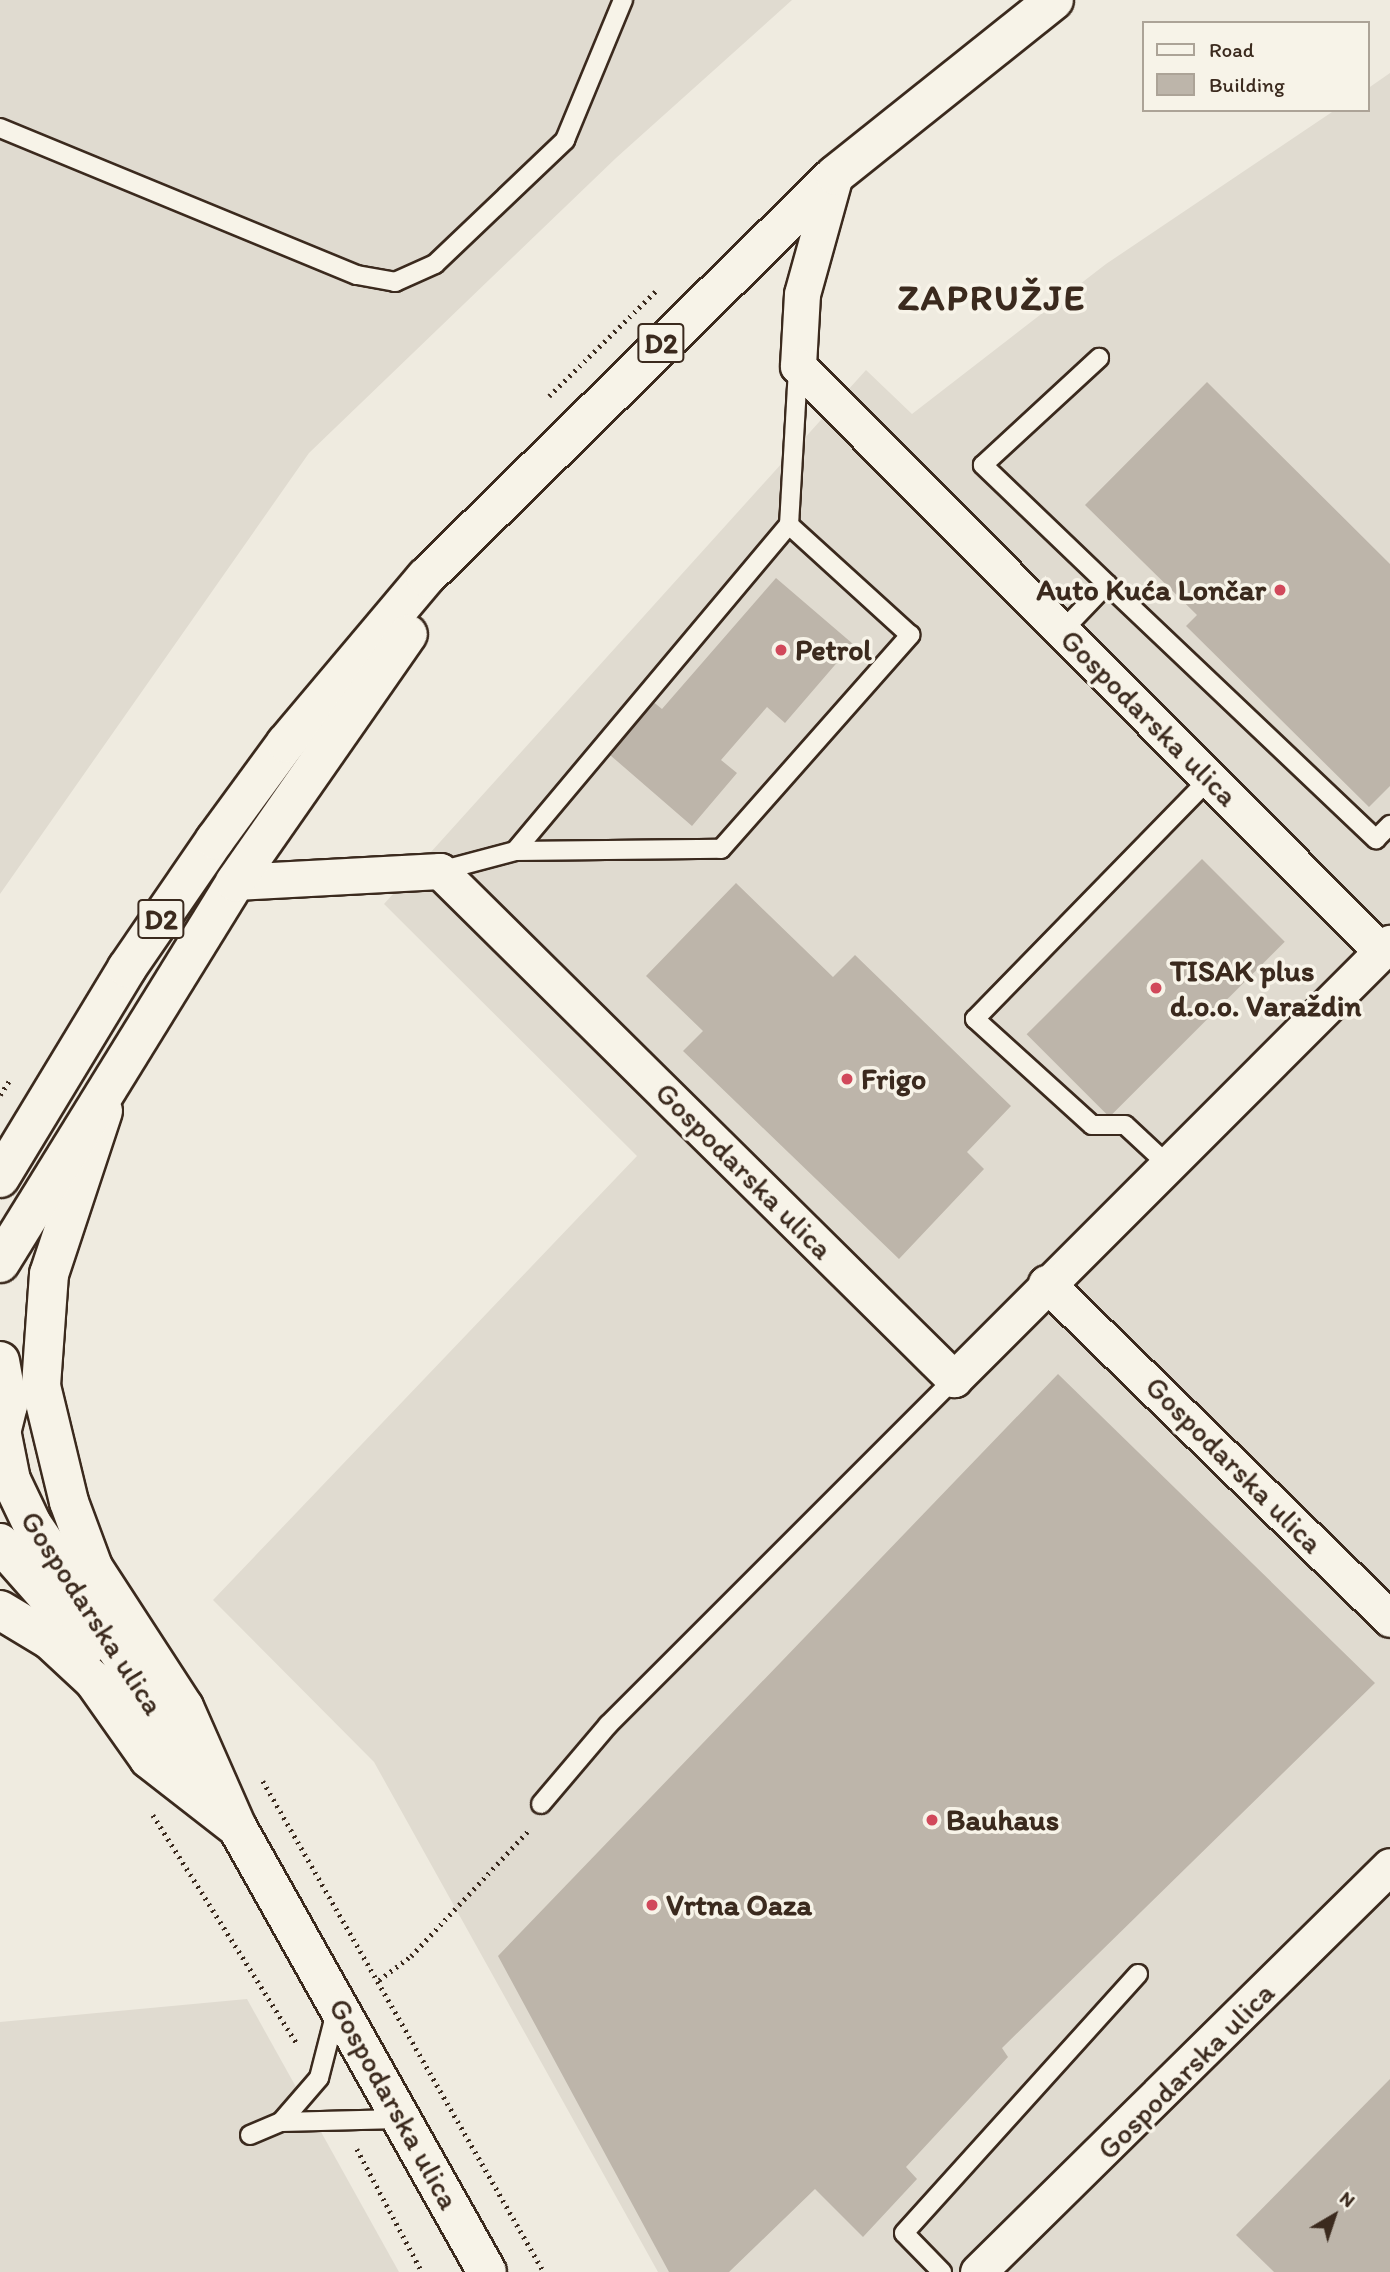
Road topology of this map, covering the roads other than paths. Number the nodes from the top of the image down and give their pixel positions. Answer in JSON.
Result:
{"nodes":[{"id":1,"x":623,"y":0,"type":"edge"},
{"id":2,"x":1054,"y":0,"type":"edge"},
{"id":3,"x":0,"y":128,"type":"edge"},
{"id":4,"x":835,"y":175,"type":"junction"},
{"id":5,"x":1099,"y":358,"type":"dead end"},
{"id":6,"x":799,"y":366,"type":"junction"},
{"id":7,"x":491,"y":516,"type":"junction"},
{"id":8,"x":789,"y":525,"type":"junction"},
{"id":9,"x":1107,"y":584,"type":"junction"},
{"id":10,"x":1062,"y":631,"type":"junction"},
{"id":11,"x":1210,"y":778,"type":"junction"},
{"id":12,"x":1390,"y":825,"type":"edge"},
{"id":13,"x":515,"y":851,"type":"junction"},
{"id":14,"x":440,"y":871,"type":"junction"},
{"id":15,"x":235,"y":882,"type":"junction"},
{"id":16,"x":1386,"y":947,"type":"edge"},
{"id":17,"x":110,"y":1082,"type":"junction"},
{"id":18,"x":44,"y":1101,"type":"junction"},
{"id":19,"x":0,"y":1151,"type":"edge"},
{"id":20,"x":1167,"y":1164,"type":"junction"},
{"id":21,"x":0,"y":1178,"type":"edge"},
{"id":22,"x":0,"y":1263,"type":"edge"},
{"id":23,"x":1046,"y":1283,"type":"junction"},
{"id":24,"x":0,"y":1361,"type":"edge"},
{"id":25,"x":954,"y":1379,"type":"junction"},
{"id":26,"x":1,"y":1437,"type":"edge"},
{"id":27,"x":0,"y":1543,"type":"edge"},
{"id":28,"x":0,"y":1611,"type":"edge"},
{"id":29,"x":1390,"y":1619,"type":"edge"},
{"id":30,"x":165,"y":1724,"type":"junction"},
{"id":31,"x":541,"y":1804,"type":"road end"},
{"id":32,"x":237,"y":1827,"type":"junction"},
{"id":33,"x":1390,"y":1866,"type":"edge"},
{"id":34,"x":1138,"y":1974,"type":"dead end"},
{"id":35,"x":338,"y":2004,"type":"junction"},
{"id":36,"x":404,"y":2119,"type":"junction"},
{"id":37,"x":281,"y":2122,"type":"junction"},
{"id":38,"x":250,"y":2135,"type":"dead end"},
{"id":39,"x":488,"y":2272,"type":"edge"},
{"id":40,"x":942,"y":2272,"type":"edge"},
{"id":41,"x":978,"y":2272,"type":"edge"}],
"edges":[{"from":1,"to":3,"type":"lane"},
{"from":2,"to":4,"type":"main road","number":"D2"},
{"from":4,"to":6,"type":"street"},
{"from":4,"to":7,"type":"main road","number":"D2"},
{"from":5,"to":9,"type":"lane"},
{"from":6,"to":8,"type":"lane"},
{"from":6,"to":10,"type":"street","name":"Gospodarska ulica"},
{"from":7,"to":15,"type":"main road","number":"D2"},
{"from":7,"to":18,"type":"main road","number":"D2"},
{"from":8,"to":13,"type":"lane"},
{"from":8,"to":13,"type":"lane"},
{"from":9,"to":10,"type":"lane"},
{"from":9,"to":12,"type":"lane"},
{"from":10,"to":11,"type":"street","name":"Gospodarska ulica"},
{"from":11,"to":16,"type":"street","name":"Gospodarska ulica"},
{"from":11,"to":20,"type":"lane"},
{"from":13,"to":14,"type":"lane"},
{"from":14,"to":15,"type":"street"},
{"from":14,"to":25,"type":"street","name":"Gospodarska ulica"},
{"from":15,"to":17,"type":"main road","number":"D2"},
{"from":16,"to":20,"type":"street","name":"Gospodarska ulica"},
{"from":17,"to":22,"type":"main road","number":"D2"},
{"from":17,"to":32,"type":"main road"},
{"from":18,"to":19,"type":"main road"},
{"from":18,"to":21,"type":"main road","number":"D2"},
{"from":20,"to":23,"type":"street","name":"Gospodarska ulica"},
{"from":23,"to":25,"type":"street","name":"Gospodarska ulica"},
{"from":23,"to":29,"type":"street","name":"Gospodarska ulica"},
{"from":24,"to":26,"type":"main road","name":"Gospodarska ulica"},
{"from":25,"to":31,"type":"lane"},
{"from":26,"to":30,"type":"main road","name":"Gospodarska ulica"},
{"from":27,"to":30,"type":"main road","name":"Gospodarska ulica"},
{"from":28,"to":32,"type":"main road"},
{"from":30,"to":32,"type":"main road"},
{"from":32,"to":35,"type":"main road","name":"Gospodarska ulica"},
{"from":33,"to":41,"type":"street","name":"Gospodarska ulica"},
{"from":34,"to":40,"type":"lane"},
{"from":35,"to":36,"type":"main road","name":"Gospodarska ulica"},
{"from":35,"to":37,"type":"lane"},
{"from":36,"to":37,"type":"lane"},
{"from":36,"to":39,"type":"main road","name":"Gospodarska ulica"},
{"from":37,"to":38,"type":"lane"}]}
